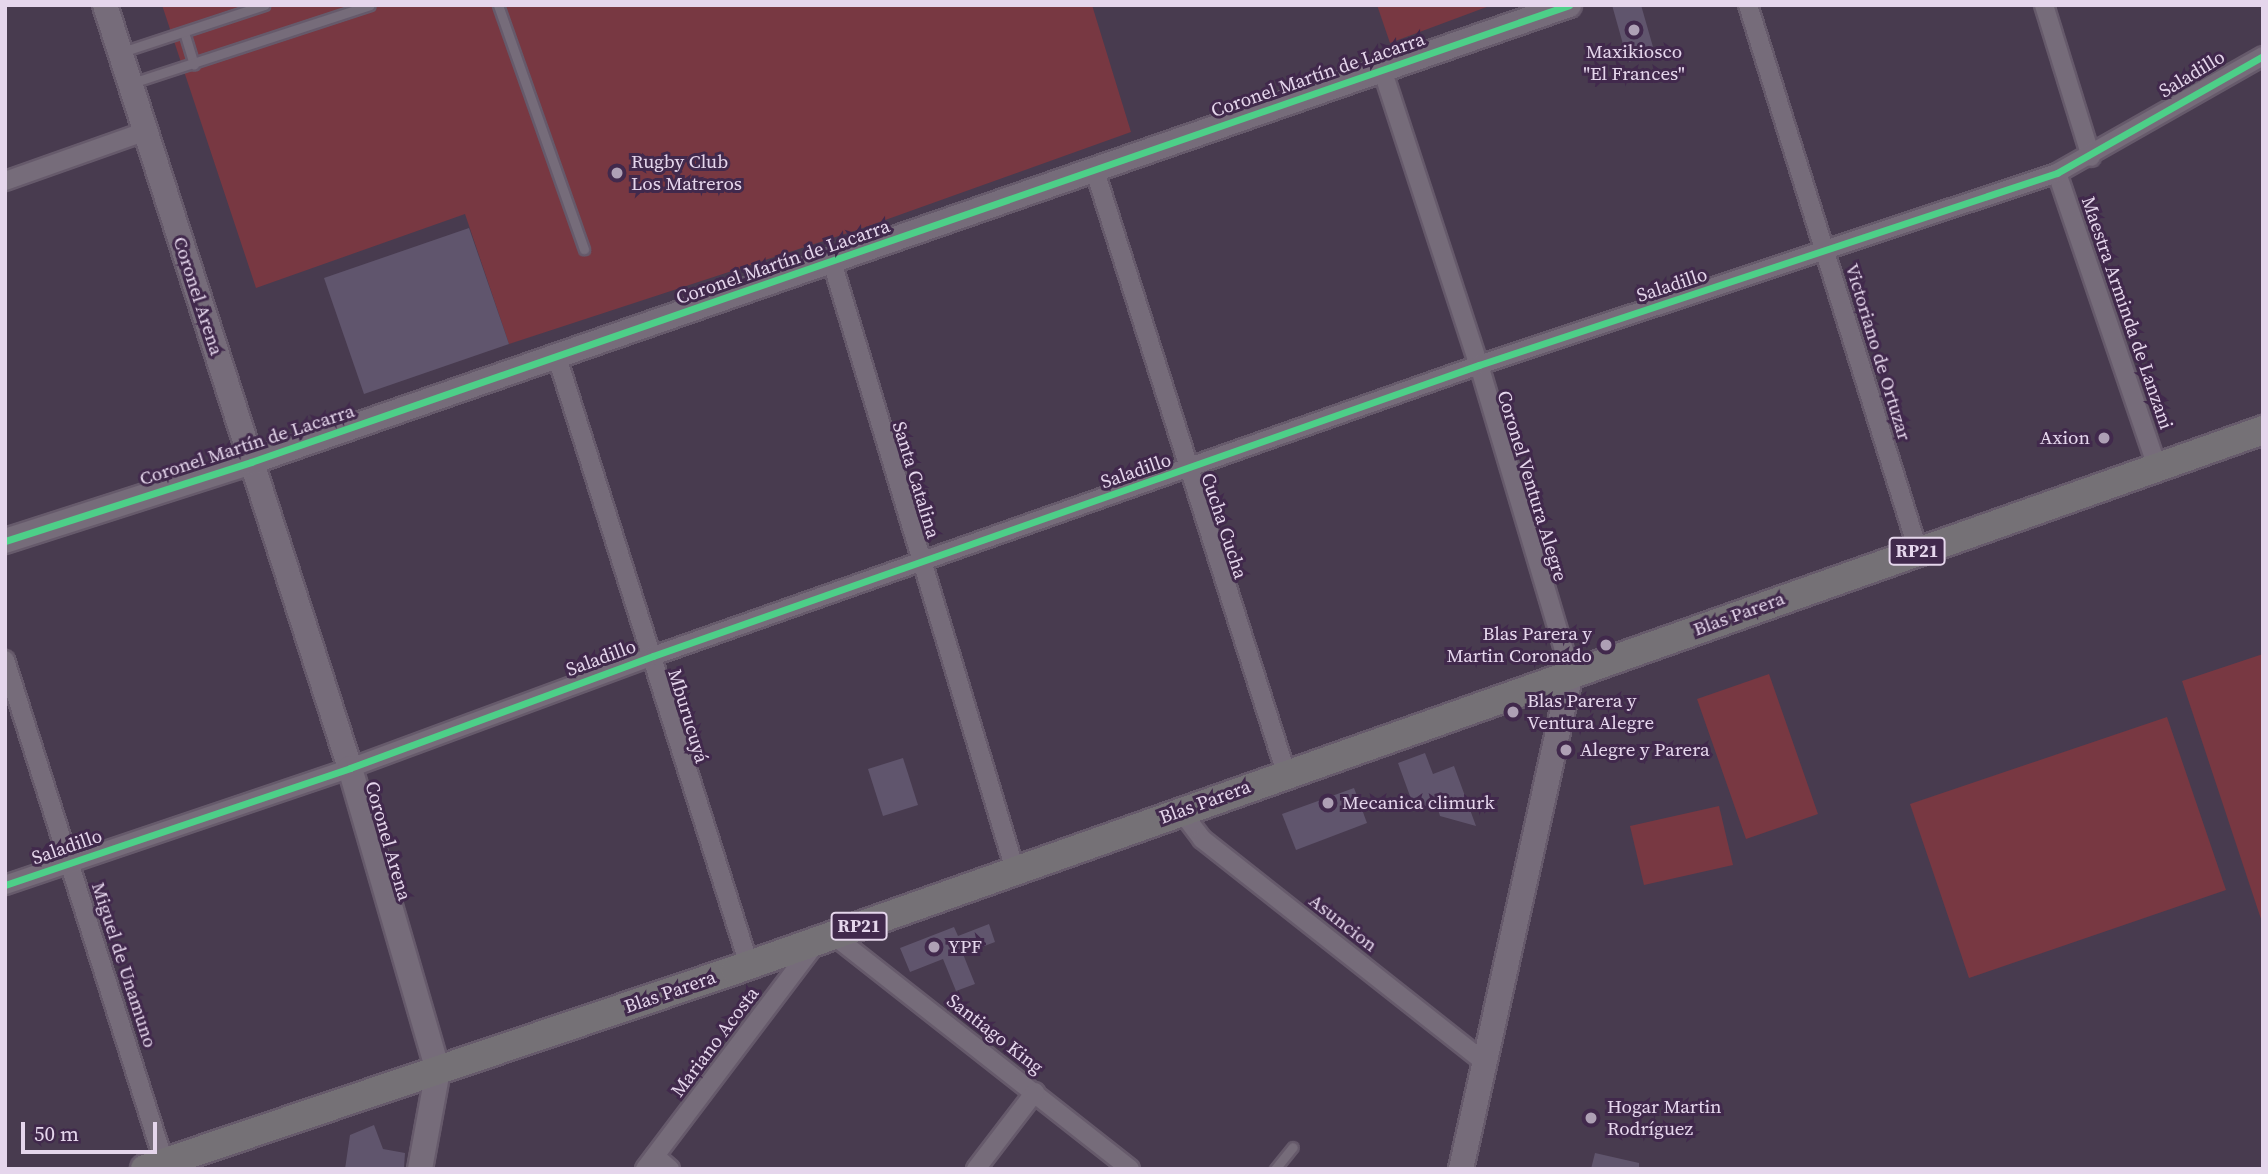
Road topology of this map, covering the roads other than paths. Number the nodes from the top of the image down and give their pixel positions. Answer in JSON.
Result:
{"nodes":[{"id":1,"x":105,"y":5,"type":"edge"},
{"id":2,"x":264,"y":5,"type":"edge"},
{"id":3,"x":370,"y":5,"type":"edge"},
{"id":4,"x":498,"y":5,"type":"edge"},
{"id":5,"x":1569,"y":5,"type":"edge"},
{"id":6,"x":1748,"y":5,"type":"edge"},
{"id":7,"x":2044,"y":5,"type":"edge"},
{"id":8,"x":184,"y":32,"type":"junction"},
{"id":9,"x":121,"y":53,"type":"junction"},
{"id":10,"x":2263,"y":56,"type":"edge"},
{"id":11,"x":194,"y":64,"type":"junction"},
{"id":12,"x":1382,"y":69,"type":"junction"},
{"id":13,"x":131,"y":84,"type":"junction"},
{"id":14,"x":146,"y":131,"type":"junction"},
{"id":15,"x":2091,"y":157,"type":"junction"},
{"id":16,"x":1094,"y":168,"type":"junction"},
{"id":17,"x":2057,"y":173,"type":"junction"},
{"id":18,"x":5,"y":181,"type":"edge"},
{"id":19,"x":584,"y":249,"type":"dead end"},
{"id":20,"x":1825,"y":251,"type":"junction"},
{"id":21,"x":832,"y":262,"type":"junction"},
{"id":22,"x":556,"y":357,"type":"junction"},
{"id":23,"x":1479,"y":365,"type":"junction"},
{"id":24,"x":2263,"y":430,"type":"edge"},
{"id":25,"x":251,"y":462,"type":"junction"},
{"id":26,"x":2157,"y":466,"type":"junction"},
{"id":27,"x":1190,"y":469,"type":"junction"},
{"id":28,"x":5,"y":541,"type":"edge"},
{"id":29,"x":1918,"y":550,"type":"junction"},
{"id":30,"x":925,"y":562,"type":"junction"},
{"id":31,"x":653,"y":656,"type":"junction"},
{"id":32,"x":5,"y":660,"type":"edge"},
{"id":33,"x":1571,"y":673,"type":"junction"},
{"id":34,"x":350,"y":768,"type":"junction"},
{"id":35,"x":1286,"y":772,"type":"junction"},
{"id":36,"x":1181,"y":811,"type":"junction"},
{"id":37,"x":69,"y":862,"type":"junction"},
{"id":38,"x":1015,"y":870,"type":"junction"},
{"id":39,"x":5,"y":886,"type":"edge"},
{"id":40,"x":826,"y":938,"type":"junction"},
{"id":41,"x":749,"y":965,"type":"junction"},
{"id":42,"x":1486,"y":1063,"type":"junction"},
{"id":43,"x":438,"y":1070,"type":"junction"},
{"id":44,"x":1035,"y":1092,"type":"junction"},
{"id":45,"x":1293,"y":1147,"type":"dead end"},
{"id":46,"x":650,"y":1163,"type":"edge"},
{"id":47,"x":154,"y":1165,"type":"edge"},
{"id":48,"x":420,"y":1169,"type":"edge"},
{"id":49,"x":670,"y":1169,"type":"edge"},
{"id":50,"x":976,"y":1169,"type":"edge"},
{"id":51,"x":1130,"y":1169,"type":"edge"},
{"id":52,"x":1275,"y":1169,"type":"edge"},
{"id":53,"x":1461,"y":1169,"type":"edge"}],
"edges":[{"from":1,"to":9,"type":"street","name":"Coronel Arena"},
{"from":2,"to":8,"type":"lane"},
{"from":3,"to":11,"type":"lane"},
{"from":4,"to":19,"type":"lane"},
{"from":5,"to":12,"type":"street","name":"Coronel Martín de Lacarra"},
{"from":6,"to":20,"type":"street","name":"Victoriano de Ortuzar"},
{"from":7,"to":15,"type":"street"},
{"from":8,"to":9,"type":"lane"},
{"from":8,"to":11,"type":"lane"},
{"from":9,"to":13,"type":"street","name":"Coronel Arena"},
{"from":10,"to":15,"type":"street","name":"Saladillo"},
{"from":11,"to":13,"type":"lane"},
{"from":12,"to":16,"type":"street","name":"Coronel Martín de Lacarra"},
{"from":12,"to":23,"type":"street","name":"Coronel Ventura Alegre"},
{"from":13,"to":14,"type":"street","name":"Coronel Arena"},
{"from":14,"to":18,"type":"street"},
{"from":14,"to":25,"type":"street","name":"Coronel Arena"},
{"from":15,"to":17,"type":"street","name":"Saladillo"},
{"from":16,"to":21,"type":"street","name":"Coronel Martín de Lacarra"},
{"from":16,"to":27,"type":"street","name":"Cucha Cucha"},
{"from":17,"to":20,"type":"street","name":"Saladillo"},
{"from":17,"to":26,"type":"street","name":"Maestra Arminda de Lanzani"},
{"from":20,"to":23,"type":"street","name":"Saladillo"},
{"from":20,"to":29,"type":"street","name":"Victoriano de Ortuzar"},
{"from":21,"to":22,"type":"street","name":"Coronel Martín de Lacarra"},
{"from":21,"to":30,"type":"street","name":"Santa Catalina"},
{"from":22,"to":25,"type":"street","name":"Coronel Martín de Lacarra"},
{"from":22,"to":31,"type":"street","name":"Mburucuyá"},
{"from":23,"to":27,"type":"street","name":"Saladillo"},
{"from":23,"to":33,"type":"street","name":"Coronel Ventura Alegre"},
{"from":24,"to":26,"type":"main road","name":"Blas Parera","number":"RP21"},
{"from":25,"to":28,"type":"street","name":"Coronel Martín de Lacarra"},
{"from":25,"to":34,"type":"street","name":"Coronel Arena"},
{"from":26,"to":29,"type":"main road","name":"Blas Parera","number":"RP21"},
{"from":27,"to":30,"type":"street","name":"Saladillo"},
{"from":27,"to":35,"type":"street","name":"Cucha Cucha"},
{"from":29,"to":33,"type":"main road","name":"Blas Parera","number":"RP21"},
{"from":30,"to":31,"type":"street","name":"Saladillo"},
{"from":30,"to":38,"type":"street","name":"Santa Catalina"},
{"from":31,"to":34,"type":"street","name":"Saladillo"},
{"from":31,"to":41,"type":"street","name":"Mburucuyá"},
{"from":32,"to":37,"type":"street","name":"Miguel de Unamuno"},
{"from":33,"to":35,"type":"main road","name":"Blas Parera","number":"RP21"},
{"from":33,"to":42,"type":"street","name":"Coronel Ventura Alegre"},
{"from":34,"to":37,"type":"street","name":"Saladillo"},
{"from":34,"to":43,"type":"street","name":"Coronel Arena"},
{"from":35,"to":36,"type":"main road","name":"Blas Parera","number":"RP21"},
{"from":36,"to":38,"type":"main road","name":"Blas Parera","number":"RP21"},
{"from":36,"to":42,"type":"street","name":"Asuncion"},
{"from":37,"to":39,"type":"street","name":"Saladillo"},
{"from":37,"to":47,"type":"street","name":"Miguel de Unamuno"},
{"from":38,"to":40,"type":"main road","name":"Blas Parera","number":"RP21"},
{"from":40,"to":41,"type":"main road","name":"Blas Parera","number":"RP21"},
{"from":40,"to":44,"type":"street","name":"Santiago King"},
{"from":40,"to":46,"type":"street","name":"Mariano Acosta"},
{"from":41,"to":43,"type":"main road","name":"Blas Parera","number":"RP21"},
{"from":42,"to":53,"type":"street","name":"Coronel Ventura Alegre"},
{"from":43,"to":47,"type":"main road","name":"Blas Parera","number":"RP21"},
{"from":43,"to":48,"type":"street"},
{"from":44,"to":50,"type":"street"},
{"from":44,"to":51,"type":"street","name":"Santiago King"},
{"from":45,"to":52,"type":"lane"},
{"from":46,"to":49,"type":"street"}]}
